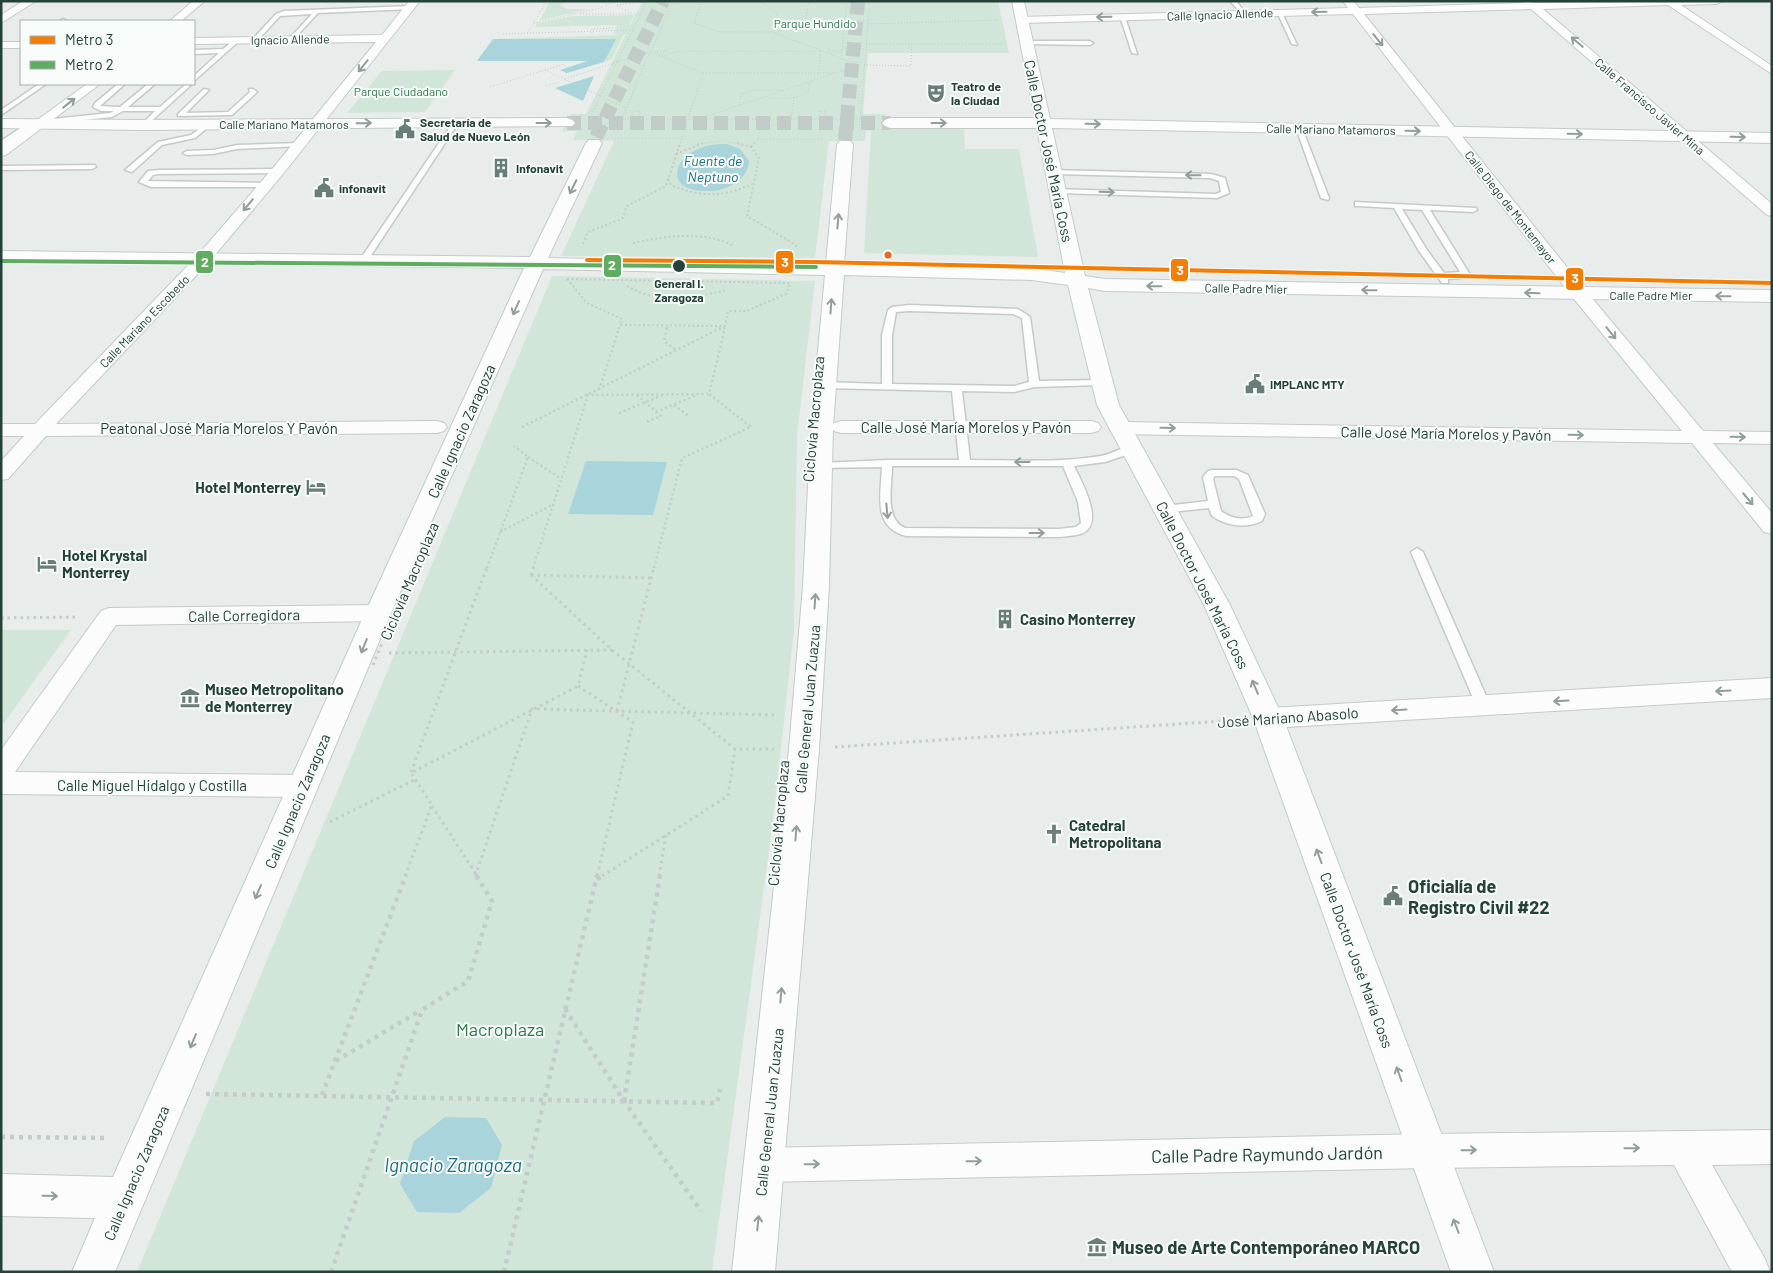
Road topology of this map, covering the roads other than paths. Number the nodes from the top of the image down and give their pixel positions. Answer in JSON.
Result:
{"nodes":[{"id":1,"x":31,"y":1,"type":"edge"},
{"id":2,"x":200,"y":1,"type":"edge"},
{"id":3,"x":1233,"y":1,"type":"edge"},
{"id":4,"x":1717,"y":1,"type":"edge"},
{"id":5,"x":1669,"y":2,"type":"edge"},
{"id":6,"x":1531,"y":4,"type":"edge"},
{"id":7,"x":412,"y":5,"type":"edge"},
{"id":8,"x":1351,"y":6,"type":"edge"},
{"id":9,"x":316,"y":12,"type":"junction"},
{"id":10,"x":1279,"y":13,"type":"junction"},
{"id":11,"x":1245,"y":14,"type":"junction"},
{"id":12,"x":1122,"y":17,"type":"junction"},
{"id":13,"x":1,"y":20,"type":"edge"},
{"id":14,"x":176,"y":20,"type":"edge"},
{"id":15,"x":1020,"y":27,"type":"edge"},
{"id":16,"x":386,"y":38,"type":"junction"},
{"id":17,"x":292,"y":39,"type":"junction"},
{"id":18,"x":237,"y":40,"type":"junction"},
{"id":19,"x":255,"y":40,"type":"junction"},
{"id":20,"x":195,"y":41,"type":"edge"},
{"id":21,"x":1090,"y":43,"type":"dead end"},
{"id":22,"x":1295,"y":44,"type":"dead end"},
{"id":23,"x":1,"y":45,"type":"edge"},
{"id":24,"x":20,"y":45,"type":"edge"},
{"id":25,"x":225,"y":51,"type":"junction"},
{"id":26,"x":195,"y":52,"type":"edge"},
{"id":27,"x":1135,"y":54,"type":"dead end"},
{"id":28,"x":1772,"y":71,"type":"edge"},
{"id":29,"x":195,"y":78,"type":"edge"},
{"id":30,"x":42,"y":85,"type":"edge"},
{"id":31,"x":92,"y":85,"type":"edge"},
{"id":32,"x":121,"y":85,"type":"edge"},
{"id":33,"x":151,"y":85,"type":"edge"},
{"id":34,"x":188,"y":85,"type":"edge"},
{"id":35,"x":182,"y":90,"type":"junction"},
{"id":36,"x":251,"y":90,"type":"dead end"},
{"id":37,"x":122,"y":109,"type":"junction"},
{"id":38,"x":147,"y":109,"type":"junction"},
{"id":39,"x":161,"y":109,"type":"junction"},
{"id":40,"x":1,"y":113,"type":"edge"},
{"id":41,"x":456,"y":122,"type":"junction"},
{"id":42,"x":890,"y":122,"type":"tunnel mouth"},
{"id":43,"x":34,"y":123,"type":"junction"},
{"id":44,"x":567,"y":123,"type":"tunnel mouth"},
{"id":45,"x":1044,"y":123,"type":"junction"},
{"id":46,"x":1,"y":124,"type":"edge"},
{"id":47,"x":209,"y":124,"type":"junction"},
{"id":48,"x":316,"y":124,"type":"junction"},
{"id":49,"x":128,"y":125,"type":"junction"},
{"id":50,"x":144,"y":125,"type":"junction"},
{"id":51,"x":1299,"y":128,"type":"junction"},
{"id":52,"x":1451,"y":132,"type":"junction"},
{"id":53,"x":1,"y":136,"type":"edge"},
{"id":54,"x":1685,"y":137,"type":"junction"},
{"id":55,"x":1772,"y":138,"type":"edge"},
{"id":56,"x":601,"y":140,"type":"tunnel mouth"},
{"id":57,"x":838,"y":142,"type":"tunnel mouth"},
{"id":58,"x":1,"y":144,"type":"edge"},
{"id":59,"x":298,"y":145,"type":"junction"},
{"id":60,"x":1,"y":152,"type":"edge"},
{"id":61,"x":187,"y":153,"type":"dead end"},
{"id":62,"x":92,"y":167,"type":"dead end"},
{"id":63,"x":1,"y":168,"type":"edge"},
{"id":64,"x":129,"y":170,"type":"dead end"},
{"id":65,"x":278,"y":171,"type":"junction"},
{"id":66,"x":1056,"y":182,"type":"junction"},
{"id":67,"x":264,"y":185,"type":"junction"},
{"id":68,"x":1325,"y":198,"type":"dead end"},
{"id":69,"x":1358,"y":204,"type":"dead end"},
{"id":70,"x":1397,"y":207,"type":"junction"},
{"id":71,"x":1425,"y":208,"type":"junction"},
{"id":72,"x":1473,"y":210,"type":"dead end"},
{"id":73,"x":1772,"y":212,"type":"edge"},
{"id":74,"x":1,"y":256,"type":"edge"},
{"id":75,"x":203,"y":259,"type":"junction"},
{"id":76,"x":362,"y":261,"type":"junction"},
{"id":77,"x":536,"y":263,"type":"junction"},
{"id":78,"x":834,"y":269,"type":"junction"},
{"id":79,"x":1441,"y":276,"type":"junction"},
{"id":80,"x":1076,"y":280,"type":"junction"},
{"id":81,"x":1453,"y":291,"type":"junction"},
{"id":82,"x":1580,"y":295,"type":"junction"},
{"id":83,"x":1772,"y":296,"type":"edge"},
{"id":84,"x":1101,"y":382,"type":"junction"},
{"id":85,"x":1033,"y":384,"type":"junction"},
{"id":86,"x":826,"y":385,"type":"junction"},
{"id":87,"x":887,"y":386,"type":"junction"},
{"id":88,"x":958,"y":388,"type":"junction"},
{"id":89,"x":437,"y":427,"type":"dead end"},
{"id":90,"x":841,"y":427,"type":"dead end"},
{"id":91,"x":962,"y":427,"type":"junction"},
{"id":92,"x":1091,"y":427,"type":"dead end"},
{"id":93,"x":1,"y":430,"type":"edge"},
{"id":94,"x":40,"y":430,"type":"junction"},
{"id":95,"x":1695,"y":437,"type":"junction"},
{"id":96,"x":1772,"y":438,"type":"edge"},
{"id":97,"x":1125,"y":439,"type":"junction"},
{"id":98,"x":965,"y":462,"type":"junction"},
{"id":99,"x":887,"y":463,"type":"junction"},
{"id":100,"x":1067,"y":463,"type":"junction"},
{"id":101,"x":821,"y":466,"type":"junction"},
{"id":102,"x":1,"y":474,"type":"edge"},
{"id":103,"x":1213,"y":504,"type":"junction"},
{"id":104,"x":1165,"y":510,"type":"junction"},
{"id":105,"x":1772,"y":527,"type":"edge"},
{"id":106,"x":1417,"y":552,"type":"dead end"},
{"id":107,"x":377,"y":641,"type":"junction"},
{"id":108,"x":1772,"y":688,"type":"edge"},
{"id":109,"x":1483,"y":705,"type":"junction"},
{"id":110,"x":1268,"y":718,"type":"junction"},
{"id":111,"x":1,"y":770,"type":"edge"},
{"id":112,"x":1,"y":784,"type":"edge"},
{"id":113,"x":304,"y":786,"type":"junction"},
{"id":114,"x":1772,"y":1147,"type":"edge"},
{"id":115,"x":1683,"y":1148,"type":"junction"},
{"id":116,"x":1427,"y":1151,"type":"junction"},
{"id":117,"x":763,"y":1165,"type":"junction"},
{"id":118,"x":1,"y":1195,"type":"edge"},
{"id":119,"x":126,"y":1198,"type":"junction"},
{"id":120,"x":93,"y":1272,"type":"edge"},
{"id":121,"x":753,"y":1272,"type":"edge"},
{"id":122,"x":1473,"y":1272,"type":"edge"},
{"id":123,"x":1752,"y":1272,"type":"edge"}],
"edges":[{"from":1,"to":13,"type":"street"},
{"from":2,"to":14,"type":"street"},
{"from":3,"to":11,"type":"lane"},
{"from":4,"to":5,"type":"street","name":"Calle Ignacio Allende"},
{"from":5,"to":6,"type":"street","name":"Calle Ignacio Allende"},
{"from":5,"to":28,"type":"street"},
{"from":6,"to":8,"type":"street","name":"Calle Ignacio Allende"},
{"from":54,"to":6,"type":"street","name":"Calle Francisco Javier Mina","one_way":true},
{"from":7,"to":9,"type":"lane"},
{"from":7,"to":16,"type":"street","name":"Calle Mariano Escobedo"},
{"from":8,"to":10,"type":"street","name":"Calle Ignacio Allende","one_way":true},
{"from":8,"to":52,"type":"street","name":"Calle Diego de Montemayor","one_way":true},
{"from":9,"to":17,"type":"lane"},
{"from":9,"to":19,"type":"lane"},
{"from":10,"to":11,"type":"street","name":"Calle Ignacio Allende"},
{"from":10,"to":22,"type":"lane"},
{"from":11,"to":12,"type":"street","name":"Calle Ignacio Allende"},
{"from":12,"to":15,"type":"street","name":"Calle Ignacio Allende","one_way":true},
{"from":12,"to":27,"type":"lane"},
{"from":15,"to":21,"type":"lane"},
{"from":15,"to":45,"type":"street","name":"Calle Doctor José María Coss"},
{"from":16,"to":17,"type":"street","name":"Ignacio Allende"},
{"from":16,"to":48,"type":"street","name":"Calle Mariano Escobedo","one_way":true},
{"from":17,"to":19,"type":"street","name":"Ignacio Allende"},
{"from":18,"to":19,"type":"street","name":"Ignacio Allende"},
{"from":18,"to":20,"type":"street","name":"Ignacio Allende"},
{"from":18,"to":25,"type":"lane"},
{"from":23,"to":24,"type":"street"},
{"from":25,"to":26,"type":"lane"},
{"from":25,"to":29,"type":"lane"},
{"from":30,"to":40,"type":"lane"},
{"from":43,"to":31,"type":"street","one_way":true},
{"from":32,"to":37,"type":"lane"},
{"from":33,"to":37,"type":"lane"},
{"from":34,"to":35,"type":"lane"},
{"from":35,"to":36,"type":"lane"},
{"from":35,"to":39,"type":"lane"},
{"from":37,"to":38,"type":"lane"},
{"from":37,"to":43,"type":"lane"},
{"from":38,"to":39,"type":"lane"},
{"from":38,"to":49,"type":"lane"},
{"from":39,"to":50,"type":"lane"},
{"from":41,"to":44,"type":"street","name":"Calle Mariano Matamoros","one_way":true},
{"from":48,"to":41,"type":"street","name":"Calle Mariano Matamoros","one_way":true},
{"from":41,"to":76,"type":"lane"},
{"from":42,"to":45,"type":"street","name":"Calle Mariano Matamoros","one_way":true},
{"from":43,"to":46,"type":"street","name":"Calle Mariano Matamoros"},
{"from":43,"to":49,"type":"street","name":"Calle Mariano Matamoros"},
{"from":43,"to":53,"type":"lane"},
{"from":43,"to":58,"type":"lane"},
{"from":43,"to":60,"type":"street"},
{"from":45,"to":51,"type":"street","name":"Calle Mariano Matamoros","one_way":true},
{"from":45,"to":66,"type":"street","name":"Calle Doctor José María Coss"},
{"from":47,"to":48,"type":"street","name":"Calle Mariano Matamoros"},
{"from":47,"to":50,"type":"street","name":"Calle Mariano Matamoros"},
{"from":47,"to":64,"type":"lane"},
{"from":48,"to":59,"type":"street","name":"Calle Mariano Escobedo"},
{"from":49,"to":50,"type":"street","name":"Calle Mariano Matamoros"},
{"from":51,"to":52,"type":"street","name":"Calle Mariano Matamoros","one_way":true},
{"from":51,"to":68,"type":"lane"},
{"from":52,"to":54,"type":"street","name":"Calle Mariano Matamoros","one_way":true},
{"from":52,"to":82,"type":"street","name":"Calle Diego de Montemayor"},
{"from":54,"to":55,"type":"street","name":"Calle Mariano Matamoros","one_way":true},
{"from":54,"to":73,"type":"street","name":"Calle Francisco Javier Mina"},
{"from":56,"to":77,"type":"street","name":"Calle Ignacio Zaragoza","one_way":true},
{"from":78,"to":57,"type":"street","name":"Calle General Juan Zuazua","one_way":true},
{"from":59,"to":61,"type":"lane"},
{"from":59,"to":65,"type":"street","name":"Calle Mariano Escobedo"},
{"from":62,"to":63,"type":"lane"},
{"from":65,"to":67,"type":"street","name":"Calle Mariano Escobedo"},
{"from":65,"to":67,"type":"lane"},
{"from":66,"to":66,"type":"lane","one_way":true},
{"from":66,"to":80,"type":"street","name":"Calle Doctor José María Coss"},
{"from":67,"to":75,"type":"street","name":"Calle Mariano Escobedo","one_way":true},
{"from":69,"to":70,"type":"lane"},
{"from":70,"to":71,"type":"lane"},
{"from":70,"to":79,"type":"lane"},
{"from":71,"to":72,"type":"lane"},
{"from":71,"to":79,"type":"lane"},
{"from":74,"to":75,"type":"street","name":"Calle Padre Mier"},
{"from":75,"to":76,"type":"street","name":"Calle Padre Mier"},
{"from":75,"to":94,"type":"street","name":"Calle Mariano Escobedo"},
{"from":76,"to":77,"type":"street","name":"Calle Padre Mier"},
{"from":77,"to":78,"type":"street","name":"Calle Padre Mier"},
{"from":77,"to":107,"type":"street","name":"Calle Ignacio Zaragoza","one_way":true},
{"from":78,"to":80,"type":"street","name":"Calle Padre Mier"},
{"from":86,"to":78,"type":"street","name":"Calle General Juan Zuazua","one_way":true},
{"from":79,"to":81,"type":"lane"},
{"from":81,"to":80,"type":"street","name":"Calle Padre Mier","one_way":true},
{"from":80,"to":84,"type":"street","name":"Calle Doctor José María Coss"},
{"from":82,"to":81,"type":"street","name":"Calle Padre Mier","one_way":true},
{"from":83,"to":82,"type":"street","name":"Calle Padre Mier","one_way":true},
{"from":82,"to":95,"type":"street","name":"Calle Diego de Montemayor","one_way":true},
{"from":84,"to":85,"type":"lane"},
{"from":84,"to":97,"type":"street","name":"Calle Doctor José María Coss"},
{"from":85,"to":87,"type":"lane"},
{"from":85,"to":88,"type":"lane"},
{"from":86,"to":87,"type":"lane"},
{"from":86,"to":101,"type":"street","name":"Calle General Juan Zuazua"},
{"from":87,"to":88,"type":"lane"},
{"from":88,"to":91,"type":"lane"},
{"from":89,"to":94,"type":"street","name":"Peatonal José María Morelos Y Pavón"},
{"from":90,"to":91,"type":"street","name":"Calle José María Morelos y Pavón"},
{"from":91,"to":92,"type":"street","name":"Calle José María Morelos y Pavón"},
{"from":91,"to":98,"type":"lane"},
{"from":93,"to":94,"type":"street","name":"Peatonal José María Morelos Y Pavón"},
{"from":94,"to":102,"type":"street","name":"Calle Mariano Escobedo"},
{"from":95,"to":96,"type":"street","name":"Calle José María Morelos y Pavón","one_way":true},
{"from":97,"to":95,"type":"street","name":"Calle José María Morelos y Pavón","one_way":true},
{"from":95,"to":105,"type":"street","name":"Calle Diego de Montemayor","one_way":true},
{"from":97,"to":100,"type":"lane"},
{"from":97,"to":104,"type":"street","name":"Calle Doctor José María Coss"},
{"from":98,"to":99,"type":"lane"},
{"from":100,"to":98,"type":"lane","one_way":true},
{"from":99,"to":100,"type":"lane","one_way":true},
{"from":99,"to":101,"type":"lane"},
{"from":117,"to":101,"type":"street","name":"Calle General Juan Zuazua","one_way":true},
{"from":103,"to":103,"type":"lane"},
{"from":103,"to":104,"type":"lane"},
{"from":110,"to":104,"type":"street","name":"Calle Doctor José María Coss","one_way":true},
{"from":106,"to":109,"type":"lane"},
{"from":107,"to":111,"type":"street","name":"Calle Corregidora"},
{"from":107,"to":113,"type":"street","name":"Calle Ignacio Zaragoza"},
{"from":108,"to":109,"type":"street","name":"José Mariano Abasolo","one_way":true},
{"from":109,"to":110,"type":"street","name":"José Mariano Abasolo","one_way":true},
{"from":116,"to":110,"type":"street","name":"Calle Doctor José María Coss","one_way":true},
{"from":112,"to":113,"type":"street","name":"Calle Miguel Hidalgo y Costilla"},
{"from":113,"to":119,"type":"street","name":"Calle Ignacio Zaragoza","one_way":true},
{"from":114,"to":115,"type":"street","name":"Calle Padre Raymundo Jardón"},
{"from":116,"to":115,"type":"street","name":"Calle Padre Raymundo Jardón","one_way":true},
{"from":115,"to":123,"type":"street"},
{"from":117,"to":116,"type":"street","name":"Calle Padre Raymundo Jardón","one_way":true},
{"from":122,"to":116,"type":"street","name":"Calle Doctor José María Coss","one_way":true},
{"from":121,"to":117,"type":"street","name":"Calle General Juan Zuazua","one_way":true},
{"from":118,"to":119,"type":"street","one_way":true},
{"from":119,"to":120,"type":"street","name":"Calle Ignacio Zaragoza"}]}
